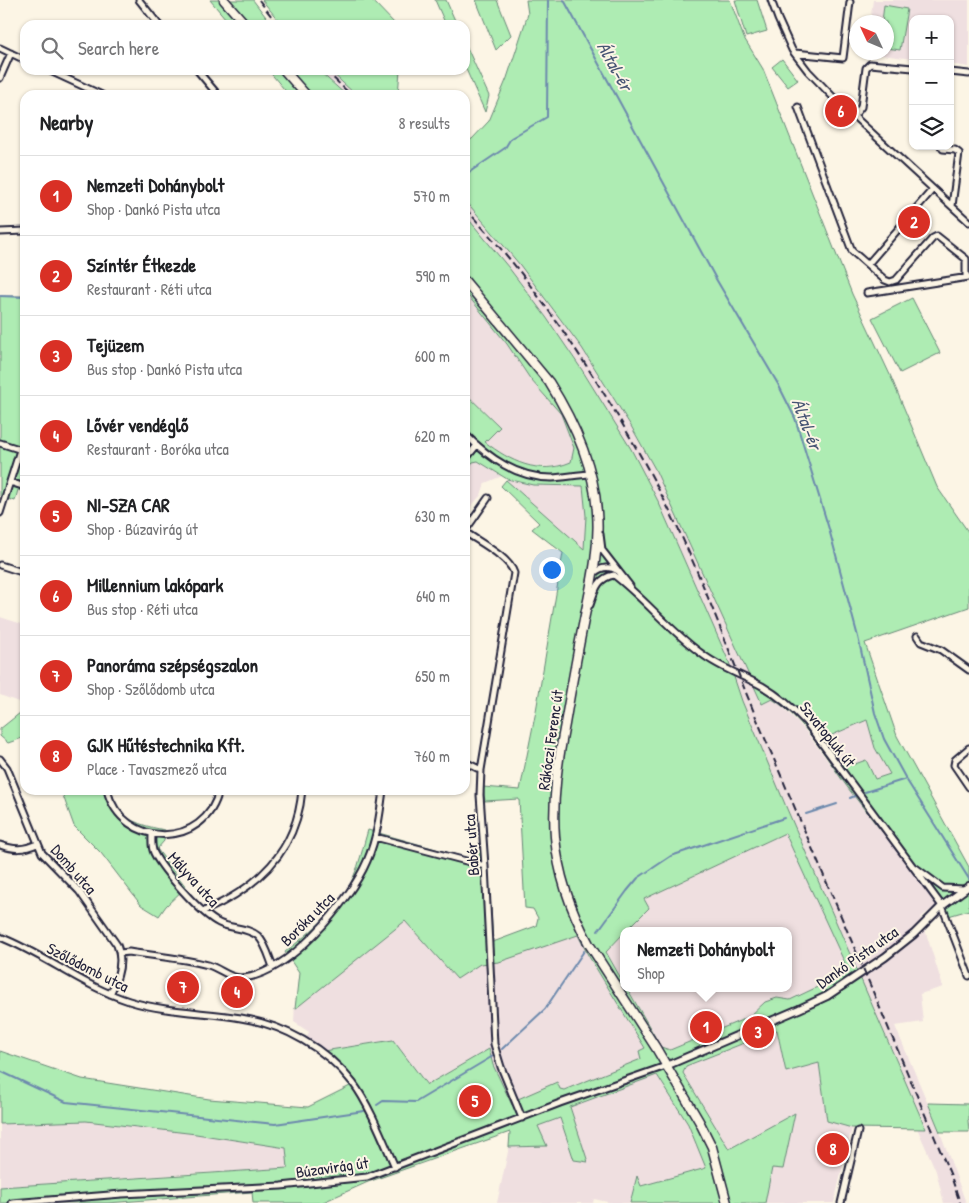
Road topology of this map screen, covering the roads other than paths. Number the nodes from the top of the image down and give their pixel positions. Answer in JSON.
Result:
{"nodes":[{"id":1,"x":139,"y":0,"type":"edge"},
{"id":2,"x":224,"y":0,"type":"edge"},
{"id":3,"x":771,"y":0,"type":"edge"},
{"id":4,"x":850,"y":2,"type":"dead end"},
{"id":5,"x":155,"y":20,"type":"edge"},
{"id":6,"x":242,"y":20,"type":"edge"},
{"id":7,"x":0,"y":48,"type":"edge"},
{"id":8,"x":11,"y":53,"type":"junction"},
{"id":9,"x":795,"y":53,"type":"junction"},
{"id":10,"x":20,"y":58,"type":"edge"},
{"id":11,"x":909,"y":68,"type":"edge"},
{"id":12,"x":954,"y":72,"type":"edge"},
{"id":13,"x":969,"y":74,"type":"edge"},
{"id":14,"x":59,"y":75,"type":"edge"},
{"id":15,"x":201,"y":75,"type":"edge"},
{"id":16,"x":288,"y":75,"type":"edge"},
{"id":17,"x":0,"y":78,"type":"edge"},
{"id":18,"x":91,"y":90,"type":"edge"},
{"id":19,"x":214,"y":90,"type":"edge"},
{"id":20,"x":302,"y":90,"type":"edge"},
{"id":21,"x":798,"y":107,"type":"dead end"},
{"id":22,"x":854,"y":116,"type":"junction"},
{"id":23,"x":954,"y":150,"type":"edge"},
{"id":24,"x":934,"y":189,"type":"junction"},
{"id":25,"x":952,"y":206,"type":"junction"},
{"id":26,"x":969,"y":222,"type":"edge"},
{"id":27,"x":20,"y":231,"type":"edge"},
{"id":28,"x":0,"y":232,"type":"edge"},
{"id":29,"x":868,"y":264,"type":"junction"},
{"id":30,"x":968,"y":277,"type":"edge"},
{"id":31,"x":470,"y":287,"type":"edge"},
{"id":32,"x":867,"y":292,"type":"dead end"},
{"id":33,"x":470,"y":439,"type":"edge"},
{"id":34,"x":0,"y":443,"type":"edge"},
{"id":35,"x":477,"y":445,"type":"junction"},
{"id":36,"x":20,"y":449,"type":"edge"},
{"id":37,"x":470,"y":454,"type":"edge"},
{"id":38,"x":20,"y":457,"type":"edge"},
{"id":39,"x":590,"y":474,"type":"junction"},
{"id":40,"x":10,"y":482,"type":"junction"},
{"id":41,"x":20,"y":485,"type":"edge"},
{"id":42,"x":488,"y":498,"type":"dead end"},
{"id":43,"x":597,"y":512,"type":"junction"},
{"id":44,"x":0,"y":513,"type":"edge"},
{"id":45,"x":470,"y":524,"type":"edge"},
{"id":46,"x":470,"y":535,"type":"edge"},
{"id":47,"x":0,"y":565,"type":"edge"},
{"id":48,"x":20,"y":571,"type":"edge"},
{"id":49,"x":596,"y":571,"type":"junction"},
{"id":50,"x":614,"y":575,"type":"junction"},
{"id":51,"x":622,"y":575,"type":"junction"},
{"id":52,"x":633,"y":590,"type":"junction"},
{"id":53,"x":582,"y":632,"type":"junction"},
{"id":54,"x":917,"y":636,"type":"dead end"},
{"id":55,"x":969,"y":670,"type":"edge"},
{"id":56,"x":969,"y":748,"type":"edge"},
{"id":57,"x":0,"y":759,"type":"edge"},
{"id":58,"x":470,"y":765,"type":"edge"},
{"id":59,"x":480,"y":770,"type":"junction"},
{"id":60,"x":969,"y":787,"type":"edge"},
{"id":61,"x":109,"y":795,"type":"edge"},
{"id":62,"x":217,"y":795,"type":"edge"},
{"id":63,"x":302,"y":795,"type":"edge"},
{"id":64,"x":382,"y":795,"type":"edge"},
{"id":65,"x":152,"y":834,"type":"junction"},
{"id":66,"x":375,"y":837,"type":"junction"},
{"id":67,"x":37,"y":844,"type":"junction"},
{"id":68,"x":0,"y":845,"type":"edge"},
{"id":69,"x":911,"y":863,"type":"junction"},
{"id":70,"x":485,"y":866,"type":"junction"},
{"id":71,"x":966,"y":888,"type":"edge"},
{"id":72,"x":942,"y":906,"type":"junction"},
{"id":73,"x":204,"y":911,"type":"junction"},
{"id":74,"x":0,"y":937,"type":"edge"},
{"id":75,"x":120,"y":953,"type":"junction"},
{"id":76,"x":273,"y":967,"type":"junction"},
{"id":77,"x":969,"y":976,"type":"edge"},
{"id":78,"x":110,"y":994,"type":"junction"},
{"id":79,"x":666,"y":1066,"type":"junction"},
{"id":80,"x":522,"y":1118,"type":"junction"},
{"id":81,"x":858,"y":1130,"type":"dead end"},
{"id":82,"x":395,"y":1167,"type":"junction"},
{"id":83,"x":12,"y":1203,"type":"edge"},
{"id":84,"x":727,"y":1203,"type":"edge"},
{"id":85,"x":841,"y":1203,"type":"edge"}],
"edges":[{"from":1,"to":5,"type":"street"},
{"from":2,"to":6,"type":"main road"},
{"from":3,"to":9,"type":"street"},
{"from":4,"to":9,"type":"street"},
{"from":7,"to":8,"type":"street"},
{"from":8,"to":10,"type":"street"},
{"from":8,"to":17,"type":"street"},
{"from":9,"to":22,"type":"street"},
{"from":11,"to":22,"type":"street"},
{"from":12,"to":13,"type":"street"},
{"from":14,"to":18,"type":"street"},
{"from":15,"to":19,"type":"street"},
{"from":16,"to":20,"type":"main road"},
{"from":21,"to":29,"type":"street"},
{"from":22,"to":24,"type":"street"},
{"from":23,"to":25,"type":"street"},
{"from":24,"to":25,"type":"street"},
{"from":24,"to":29,"type":"street"},
{"from":25,"to":26,"type":"street"},
{"from":27,"to":28,"type":"street"},
{"from":29,"to":30,"type":"street"},
{"from":30,"to":32,"type":"street"},
{"from":31,"to":39,"type":"main road","name":"Rákóczi Ferenc út"},
{"from":33,"to":35,"type":"street"},
{"from":34,"to":36,"type":"street"},
{"from":35,"to":37,"type":"street"},
{"from":35,"to":39,"type":"street"},
{"from":38,"to":40,"type":"street"},
{"from":39,"to":43,"type":"main road","name":"Rákóczi Ferenc út"},
{"from":40,"to":41,"type":"street"},
{"from":40,"to":44,"type":"street"},
{"from":42,"to":45,"type":"street"},
{"from":43,"to":49,"type":"main road","name":"Rákóczi Ferenc út"},
{"from":43,"to":51,"type":"street","name":"Szvatopluk út"},
{"from":46,"to":59,"type":"street","name":"Babér utca"},
{"from":47,"to":48,"type":"street"},
{"from":49,"to":50,"type":"street","name":"Szvatopluk út"},
{"from":49,"to":51,"type":"street"},
{"from":49,"to":53,"type":"main road","name":"Rákóczi Ferenc út"},
{"from":50,"to":52,"type":"street","name":"Szvatopluk út"},
{"from":50,"to":53,"type":"street"},
{"from":51,"to":52,"type":"street","name":"Szvatopluk út"},
{"from":52,"to":69,"type":"street","name":"Szvatopluk út"},
{"from":53,"to":79,"type":"main road","name":"Rákóczi Ferenc út"},
{"from":54,"to":55,"type":"street"},
{"from":56,"to":60,"type":"street"},
{"from":57,"to":67,"type":"street","name":"Domb utca"},
{"from":58,"to":59,"type":"street"},
{"from":59,"to":70,"type":"street","name":"Babér utca"},
{"from":61,"to":65,"type":"street"},
{"from":62,"to":65,"type":"street"},
{"from":63,"to":73,"type":"street"},
{"from":64,"to":66,"type":"street","name":"Boróka utca"},
{"from":65,"to":73,"type":"street","name":"Mályva utca"},
{"from":66,"to":70,"type":"street"},
{"from":66,"to":76,"type":"street","name":"Boróka utca"},
{"from":67,"to":68,"type":"street"},
{"from":67,"to":75,"type":"street","name":"Domb utca"},
{"from":69,"to":71,"type":"street","name":"Szvatopluk út"},
{"from":69,"to":72,"type":"street","name":"Szvatopluk út"},
{"from":70,"to":80,"type":"street","name":"Babér utca"},
{"from":71,"to":72,"type":"street","name":"Dankó Pista utca"},
{"from":72,"to":77,"type":"street","name":"Szvatopluk út"},
{"from":72,"to":79,"type":"street","name":"Dankó Pista utca"},
{"from":73,"to":76,"type":"street","name":"Mályva utca"},
{"from":74,"to":78,"type":"street","name":"Szőlődomb utca"},
{"from":75,"to":76,"type":"street","name":"Boróka utca"},
{"from":75,"to":78,"type":"street"},
{"from":78,"to":82,"type":"street","name":"Szőlődomb utca"},
{"from":79,"to":80,"type":"street","name":"Búzavirág út"},
{"from":79,"to":84,"type":"main road","name":"Rákóczi Ferenc út"},
{"from":80,"to":82,"type":"street","name":"Búzavirág út"},
{"from":81,"to":85,"type":"street"},
{"from":82,"to":83,"type":"street","name":"Búzavirág út"}]}
